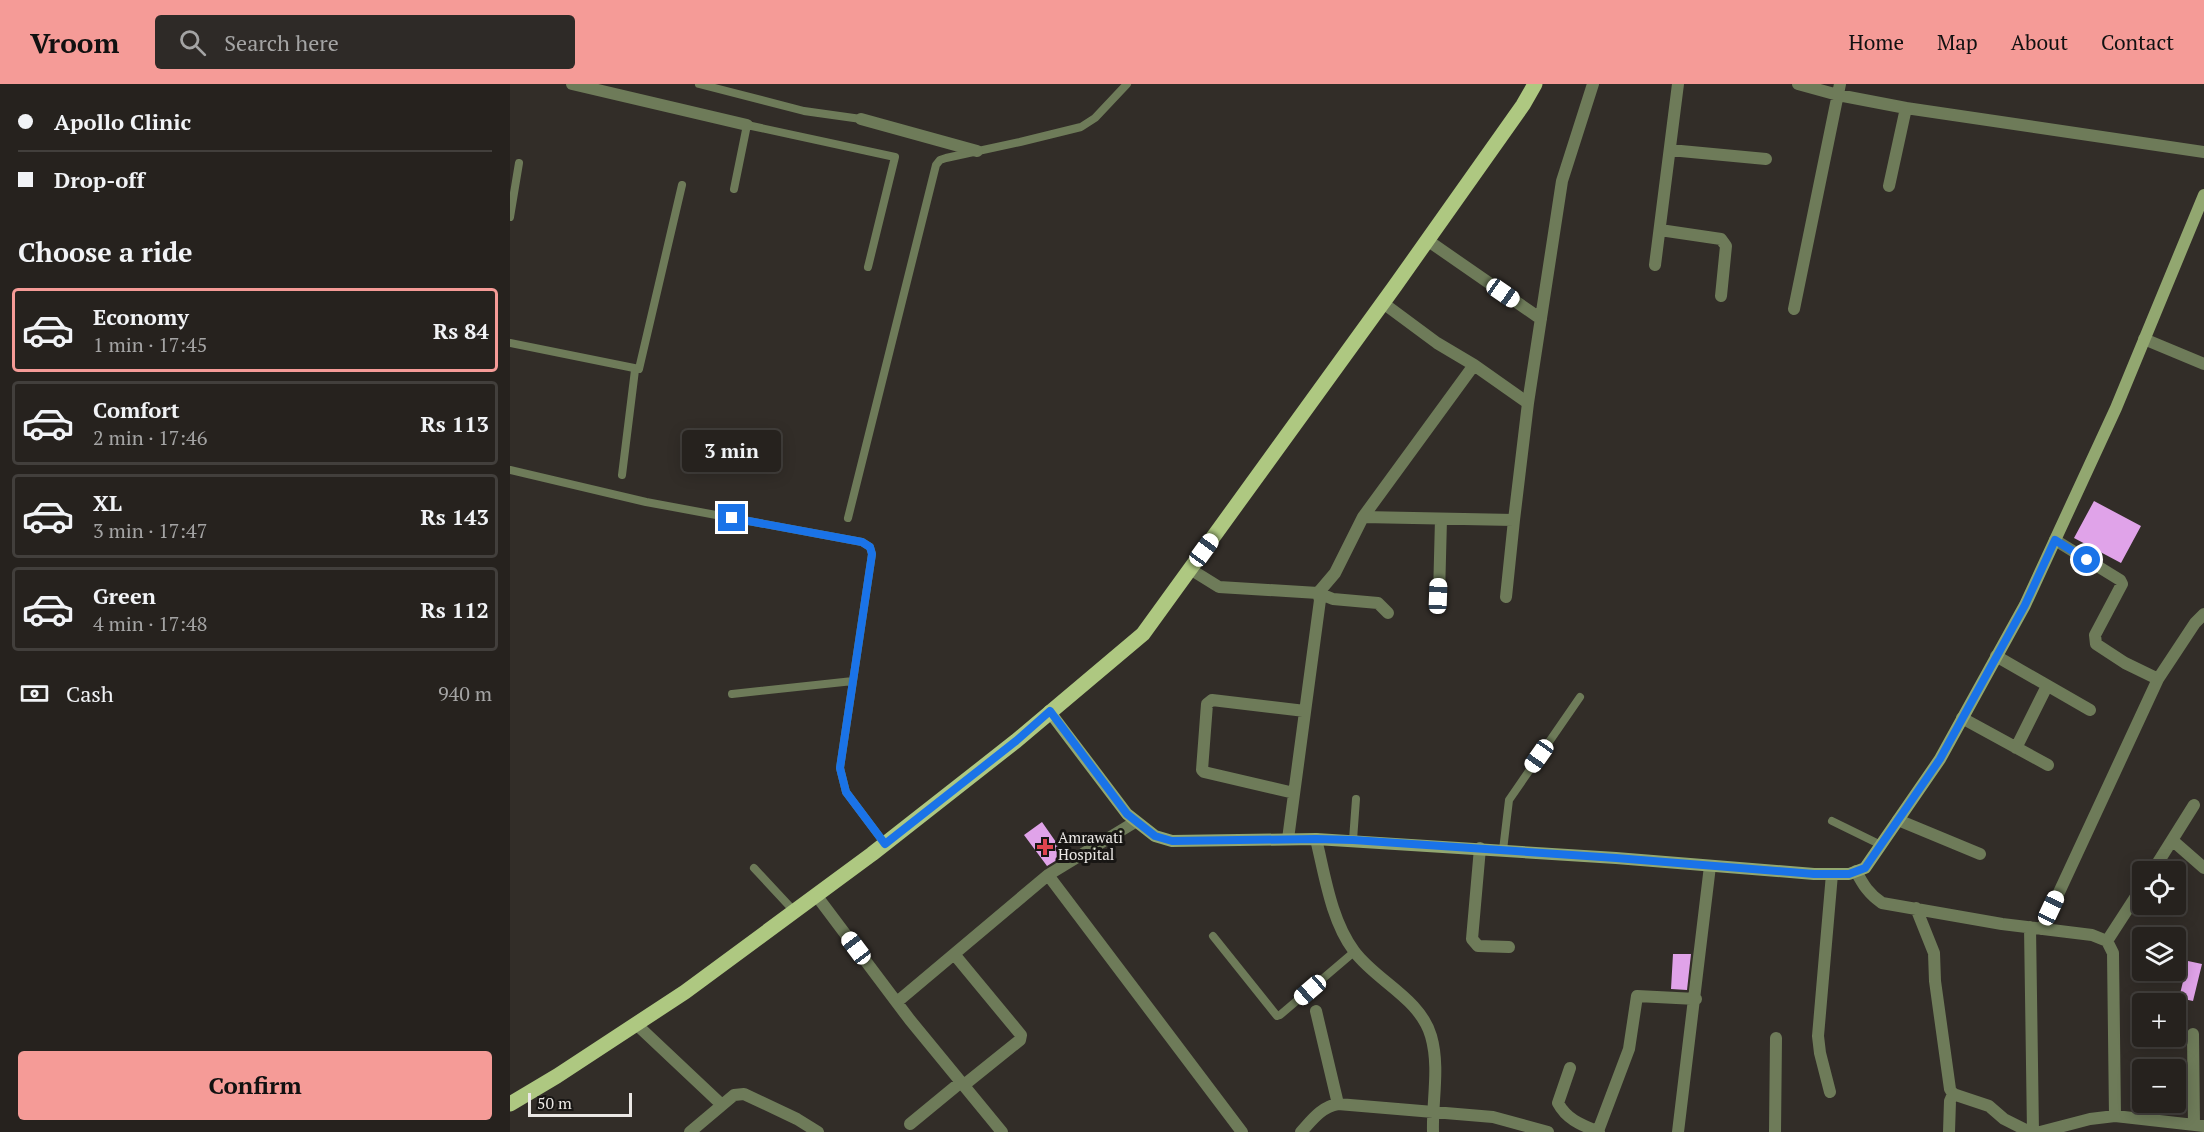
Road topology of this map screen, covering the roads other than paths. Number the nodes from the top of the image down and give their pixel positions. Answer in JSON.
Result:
{"nodes":[{"id":1,"x":572,"y":84,"type":"edge"},
{"id":2,"x":699,"y":84,"type":"edge"},
{"id":3,"x":1127,"y":84,"type":"edge"},
{"id":4,"x":1535,"y":84,"type":"edge"},
{"id":5,"x":1593,"y":84,"type":"edge"},
{"id":6,"x":1678,"y":84,"type":"edge"},
{"id":7,"x":1797,"y":84,"type":"edge"},
{"id":8,"x":1839,"y":89,"type":"edge"},
{"id":9,"x":1906,"y":108,"type":"junction"},
{"id":10,"x":861,"y":119,"type":"joint"},
{"id":11,"x":747,"y":125,"type":"junction"},
{"id":12,"x":1670,"y":150,"type":"junction"},
{"id":13,"x":977,"y":151,"type":"junction"},
{"id":14,"x":2204,"y":152,"type":"edge"},
{"id":15,"x":1766,"y":159,"type":"dead end"},
{"id":16,"x":519,"y":163,"type":"dead end"},
{"id":17,"x":682,"y":185,"type":"dead end"},
{"id":18,"x":1889,"y":186,"type":"dead end"},
{"id":19,"x":734,"y":189,"type":"dead end"},
{"id":20,"x":2204,"y":195,"type":"edge"},
{"id":21,"x":510,"y":218,"type":"edge"},
{"id":22,"x":1660,"y":230,"type":"junction"},
{"id":23,"x":1427,"y":240,"type":"junction"},
{"id":24,"x":1655,"y":265,"type":"dead end"},
{"id":25,"x":868,"y":267,"type":"dead end"},
{"id":26,"x":1721,"y":296,"type":"dead end"},
{"id":27,"x":1383,"y":303,"type":"junction"},
{"id":28,"x":1794,"y":309,"type":"dead end"},
{"id":29,"x":1541,"y":319,"type":"junction"},
{"id":30,"x":2144,"y":339,"type":"junction"},
{"id":31,"x":510,"y":343,"type":"edge"},
{"id":32,"x":2204,"y":364,"type":"edge"},
{"id":33,"x":1474,"y":365,"type":"junction"},
{"id":34,"x":635,"y":370,"type":"junction"},
{"id":35,"x":1528,"y":404,"type":"junction"},
{"id":36,"x":510,"y":470,"type":"edge"},
{"id":37,"x":622,"y":476,"type":"dead end"},
{"id":38,"x":849,"y":518,"type":"dead end"},
{"id":39,"x":1363,"y":518,"type":"junction"},
{"id":40,"x":1441,"y":519,"type":"junction"},
{"id":41,"x":1514,"y":520,"type":"junction"},
{"id":42,"x":2055,"y":540,"type":"junction"},
{"id":43,"x":1190,"y":569,"type":"junction"},
{"id":44,"x":1318,"y":593,"type":"junction"},
{"id":45,"x":1438,"y":596,"type":"dead end"},
{"id":46,"x":1506,"y":597,"type":"dead end"},
{"id":47,"x":1388,"y":613,"type":"dead end"},
{"id":48,"x":2204,"y":614,"type":"edge"},
{"id":49,"x":1996,"y":656,"type":"junction"},
{"id":50,"x":2158,"y":679,"type":"junction"},
{"id":51,"x":853,"y":681,"type":"junction"},
{"id":52,"x":2047,"y":686,"type":"junction"},
{"id":53,"x":732,"y":694,"type":"dead end"},
{"id":54,"x":1580,"y":697,"type":"dead end"},
{"id":55,"x":2090,"y":710,"type":"dead end"},
{"id":56,"x":1050,"y":711,"type":"junction"},
{"id":57,"x":1305,"y":711,"type":"junction"},
{"id":58,"x":1962,"y":718,"type":"junction"},
{"id":59,"x":2016,"y":748,"type":"junction"},
{"id":60,"x":2048,"y":765,"type":"dead end"},
{"id":61,"x":1294,"y":793,"type":"junction"},
{"id":62,"x":1356,"y":799,"type":"dead end"},
{"id":63,"x":2194,"y":805,"type":"dead end"},
{"id":64,"x":1898,"y":820,"type":"junction"},
{"id":65,"x":1832,"y":821,"type":"dead end"},
{"id":66,"x":1135,"y":822,"type":"junction"},
{"id":67,"x":1288,"y":839,"type":"junction"},
{"id":68,"x":1316,"y":839,"type":"junction"},
{"id":69,"x":1353,"y":840,"type":"junction"},
{"id":70,"x":2172,"y":840,"type":"junction"},
{"id":71,"x":885,"y":844,"type":"junction"},
{"id":72,"x":1881,"y":845,"type":"junction"},
{"id":73,"x":1480,"y":848,"type":"junction"},
{"id":74,"x":1503,"y":850,"type":"junction"},
{"id":75,"x":1980,"y":854,"type":"dead end"},
{"id":76,"x":2159,"y":861,"type":"edge"},
{"id":77,"x":1710,"y":866,"type":"junction"},
{"id":78,"x":754,"y":868,"type":"dead end"},
{"id":79,"x":2204,"y":868,"type":"edge"},
{"id":80,"x":1856,"y":871,"type":"junction"},
{"id":81,"x":1832,"y":874,"type":"junction"},
{"id":82,"x":1048,"y":875,"type":"junction"},
{"id":83,"x":816,"y":895,"type":"junction"},
{"id":84,"x":2132,"y":902,"type":"edge"},
{"id":85,"x":1916,"y":908,"type":"junction"},
{"id":86,"x":794,"y":911,"type":"junction"},
{"id":87,"x":2036,"y":928,"type":"junction"},
{"id":88,"x":1213,"y":936,"type":"dead end"},
{"id":89,"x":2107,"y":941,"type":"junction"},
{"id":90,"x":1509,"y":947,"type":"dead end"},
{"id":91,"x":1354,"y":952,"type":"junction"},
{"id":92,"x":954,"y":954,"type":"junction"},
{"id":93,"x":1696,"y":999,"type":"junction"},
{"id":94,"x":897,"y":1002,"type":"junction"},
{"id":95,"x":1316,"y":1011,"type":"dead end"},
{"id":96,"x":636,"y":1024,"type":"junction"},
{"id":97,"x":2193,"y":1034,"type":"dead end"},
{"id":98,"x":1776,"y":1038,"type":"dead end"},
{"id":99,"x":1569,"y":1068,"type":"dead end"},
{"id":100,"x":962,"y":1083,"type":"junction"},
{"id":101,"x":1830,"y":1092,"type":"dead end"},
{"id":102,"x":1953,"y":1094,"type":"junction"},
{"id":103,"x":510,"y":1104,"type":"edge"},
{"id":104,"x":1338,"y":1104,"type":"junction"},
{"id":105,"x":722,"y":1105,"type":"junction"},
{"id":106,"x":1432,"y":1112,"type":"junction"},
{"id":107,"x":2115,"y":1116,"type":"junction"},
{"id":108,"x":910,"y":1124,"type":"dead end"},
{"id":109,"x":2199,"y":1125,"type":"edge"},
{"id":110,"x":1582,"y":1129,"type":"edge"},
{"id":111,"x":690,"y":1132,"type":"edge"},
{"id":112,"x":818,"y":1132,"type":"edge"},
{"id":113,"x":1002,"y":1132,"type":"edge"},
{"id":114,"x":1242,"y":1132,"type":"edge"},
{"id":115,"x":1301,"y":1132,"type":"edge"},
{"id":116,"x":1433,"y":1132,"type":"edge"},
{"id":117,"x":1548,"y":1132,"type":"edge"},
{"id":118,"x":1598,"y":1132,"type":"edge"},
{"id":119,"x":1678,"y":1132,"type":"edge"},
{"id":120,"x":1775,"y":1132,"type":"edge"},
{"id":121,"x":1949,"y":1132,"type":"edge"},
{"id":122,"x":2031,"y":1132,"type":"edge"},
{"id":123,"x":2040,"y":1132,"type":"edge"}],
"edges":[{"from":1,"to":11,"type":"street"},
{"from":2,"to":10,"type":"lane"},
{"from":3,"to":13,"type":"lane"},
{"from":4,"to":23,"type":"main road"},
{"from":5,"to":29,"type":"street"},
{"from":6,"to":12,"type":"street"},
{"from":7,"to":8,"type":"street"},
{"from":8,"to":9,"type":"street"},
{"from":8,"to":28,"type":"street"},
{"from":9,"to":14,"type":"street"},
{"from":9,"to":18,"type":"street"},
{"from":10,"to":13,"type":"street"},
{"from":11,"to":19,"type":"lane"},
{"from":11,"to":25,"type":"lane"},
{"from":12,"to":15,"type":"street"},
{"from":12,"to":22,"type":"street"},
{"from":13,"to":38,"type":"lane"},
{"from":16,"to":21,"type":"lane"},
{"from":17,"to":34,"type":"lane"},
{"from":20,"to":30,"type":"main road"},
{"from":22,"to":24,"type":"street"},
{"from":22,"to":26,"type":"street"},
{"from":23,"to":27,"type":"main road"},
{"from":23,"to":29,"type":"street"},
{"from":27,"to":33,"type":"street"},
{"from":27,"to":43,"type":"main road"},
{"from":29,"to":35,"type":"street"},
{"from":30,"to":32,"type":"street"},
{"from":30,"to":42,"type":"main road"},
{"from":31,"to":34,"type":"lane"},
{"from":33,"to":35,"type":"street"},
{"from":33,"to":39,"type":"street"},
{"from":34,"to":37,"type":"lane"},
{"from":35,"to":41,"type":"street"},
{"from":36,"to":51,"type":"lane"},
{"from":39,"to":40,"type":"street"},
{"from":39,"to":44,"type":"street"},
{"from":40,"to":41,"type":"street"},
{"from":40,"to":45,"type":"street"},
{"from":41,"to":46,"type":"street"},
{"from":42,"to":49,"type":"main road"},
{"from":42,"to":50,"type":"street"},
{"from":43,"to":44,"type":"street"},
{"from":43,"to":56,"type":"main road"},
{"from":44,"to":47,"type":"street"},
{"from":44,"to":57,"type":"street"},
{"from":48,"to":50,"type":"street"},
{"from":49,"to":52,"type":"street"},
{"from":49,"to":58,"type":"main road"},
{"from":50,"to":87,"type":"street"},
{"from":51,"to":53,"type":"lane"},
{"from":51,"to":71,"type":"lane"},
{"from":52,"to":55,"type":"street"},
{"from":52,"to":59,"type":"street"},
{"from":54,"to":74,"type":"lane"},
{"from":56,"to":66,"type":"main road"},
{"from":56,"to":71,"type":"main road"},
{"from":57,"to":61,"type":"street"},
{"from":57,"to":61,"type":"street"},
{"from":58,"to":59,"type":"street"},
{"from":58,"to":64,"type":"main road"},
{"from":59,"to":60,"type":"street"},
{"from":61,"to":67,"type":"street"},
{"from":62,"to":69,"type":"lane"},
{"from":63,"to":70,"type":"street"},
{"from":64,"to":72,"type":"main road"},
{"from":64,"to":75,"type":"street"},
{"from":65,"to":72,"type":"lane"},
{"from":66,"to":67,"type":"main road"},
{"from":66,"to":82,"type":"street"},
{"from":67,"to":68,"type":"main road"},
{"from":68,"to":69,"type":"main road"},
{"from":68,"to":91,"type":"street"},
{"from":69,"to":73,"type":"main road"},
{"from":70,"to":76,"type":"street"},
{"from":70,"to":79,"type":"street"},
{"from":71,"to":83,"type":"main road"},
{"from":72,"to":80,"type":"main road"},
{"from":73,"to":74,"type":"main road"},
{"from":73,"to":90,"type":"street"},
{"from":74,"to":77,"type":"main road"},
{"from":77,"to":81,"type":"main road"},
{"from":77,"to":93,"type":"street"},
{"from":78,"to":86,"type":"lane"},
{"from":80,"to":81,"type":"main road"},
{"from":80,"to":85,"type":"street"},
{"from":81,"to":101,"type":"street"},
{"from":82,"to":92,"type":"street"},
{"from":82,"to":114,"type":"street"},
{"from":83,"to":86,"type":"main road"},
{"from":83,"to":94,"type":"street"},
{"from":84,"to":89,"type":"street"},
{"from":85,"to":87,"type":"street"},
{"from":85,"to":102,"type":"street"},
{"from":86,"to":96,"type":"main road"},
{"from":87,"to":89,"type":"street"},
{"from":87,"to":122,"type":"street"},
{"from":88,"to":91,"type":"lane"},
{"from":89,"to":107,"type":"street"},
{"from":91,"to":106,"type":"street"},
{"from":92,"to":94,"type":"street"},
{"from":92,"to":100,"type":"street"},
{"from":93,"to":118,"type":"street"},
{"from":93,"to":119,"type":"street"},
{"from":94,"to":100,"type":"street"},
{"from":95,"to":104,"type":"street"},
{"from":96,"to":103,"type":"main road"},
{"from":96,"to":105,"type":"street"},
{"from":97,"to":109,"type":"street"},
{"from":98,"to":120,"type":"street"},
{"from":99,"to":110,"type":"street"},
{"from":100,"to":108,"type":"street"},
{"from":100,"to":113,"type":"street"},
{"from":102,"to":121,"type":"street"},
{"from":102,"to":122,"type":"street"},
{"from":104,"to":106,"type":"street"},
{"from":104,"to":115,"type":"street"},
{"from":105,"to":111,"type":"street"},
{"from":105,"to":112,"type":"street"},
{"from":106,"to":116,"type":"street"},
{"from":106,"to":117,"type":"street"},
{"from":107,"to":109,"type":"street"},
{"from":107,"to":123,"type":"street"},
{"from":110,"to":118,"type":"street"}]}
